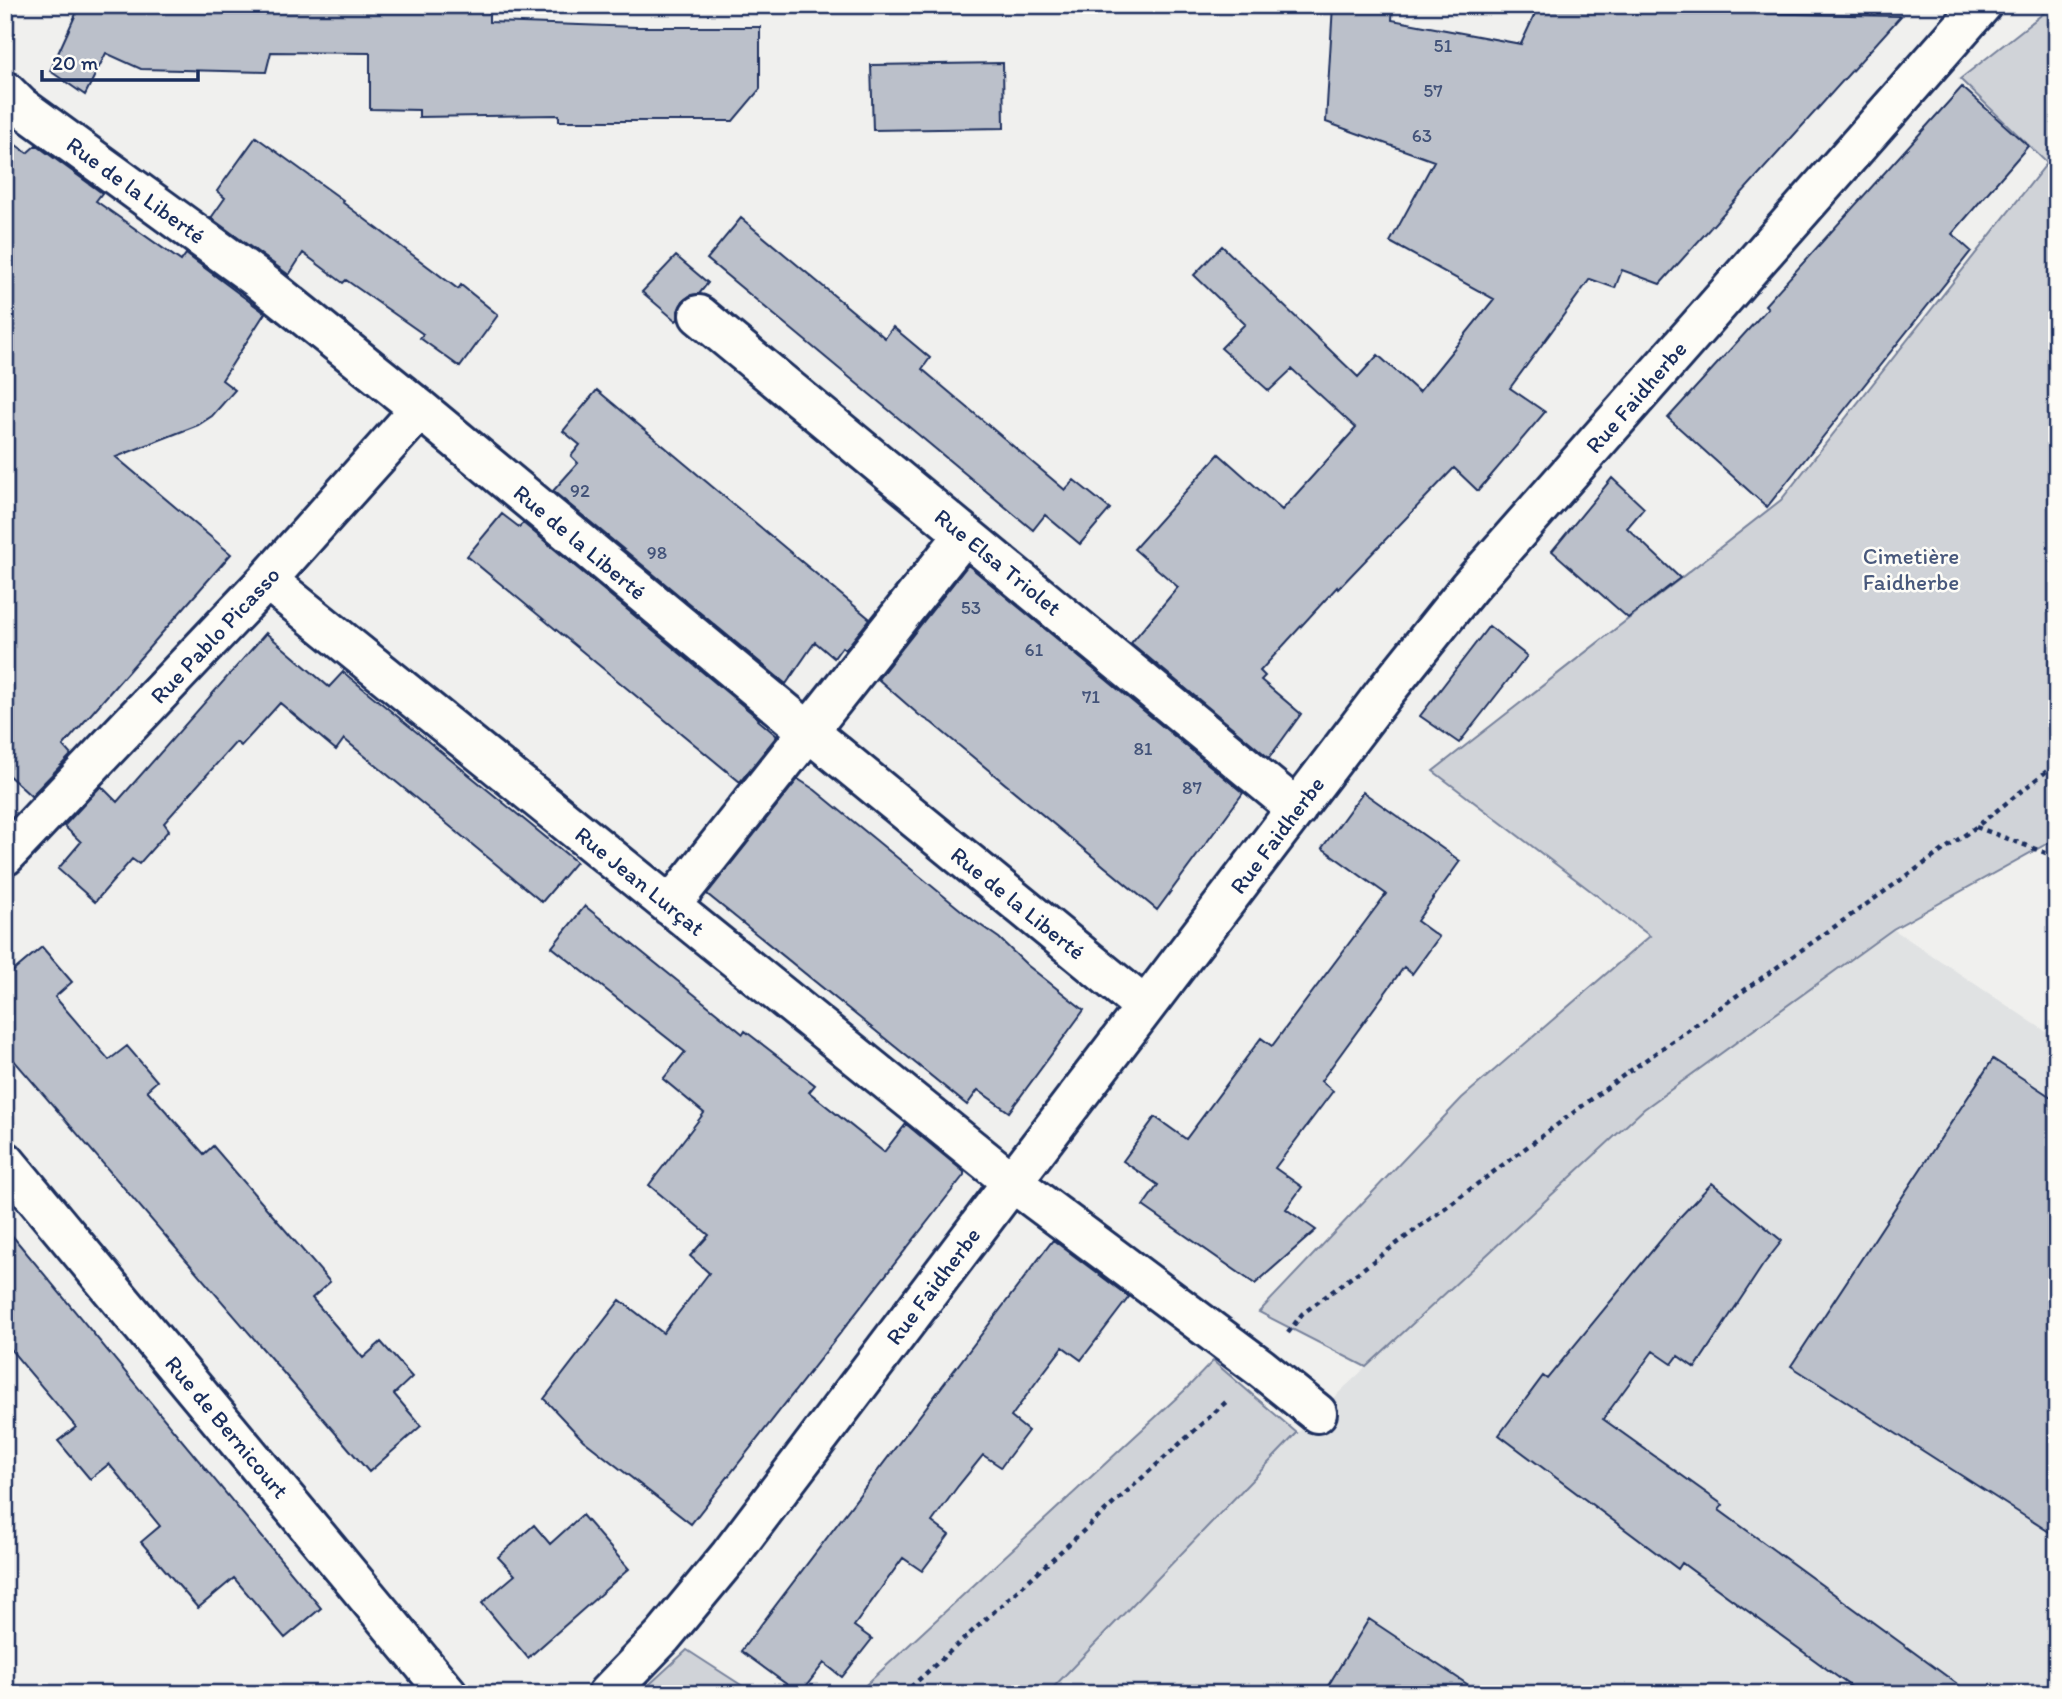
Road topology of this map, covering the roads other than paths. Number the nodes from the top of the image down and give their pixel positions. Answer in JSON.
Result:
{"nodes":[{"id":1,"x":1982,"y":5,"type":"edge"},
{"id":2,"x":7,"y":93,"type":"edge"},
{"id":3,"x":699,"y":315,"type":"dead end"},
{"id":4,"x":420,"y":409,"type":"junction"},
{"id":5,"x":964,"y":534,"type":"junction"},
{"id":6,"x":267,"y":580,"type":"junction"},
{"id":7,"x":808,"y":732,"type":"junction"},
{"id":8,"x":1297,"y":809,"type":"junction"},
{"id":9,"x":5,"y":856,"type":"edge"},
{"id":10,"x":670,"y":906,"type":"junction"},
{"id":11,"x":1145,"y":1007,"type":"junction"},
{"id":12,"x":5,"y":1161,"type":"edge"},
{"id":13,"x":1012,"y":1182,"type":"junction"},
{"id":14,"x":1317,"y":1413,"type":"dead end"},
{"id":15,"x":448,"y":1694,"type":"edge"},
{"id":16,"x":607,"y":1694,"type":"edge"}],
"edges":[{"from":1,"to":8,"type":"street","name":"Rue Faidherbe"},
{"from":2,"to":4,"type":"street","name":"Rue de la Liberté"},
{"from":3,"to":5,"type":"street","name":"Rue Elsa Triolet"},
{"from":4,"to":6,"type":"street","name":"Rue Pablo Picasso"},
{"from":4,"to":7,"type":"street","name":"Rue de la Liberté"},
{"from":5,"to":7,"type":"street"},
{"from":5,"to":8,"type":"street","name":"Rue Elsa Triolet"},
{"from":6,"to":9,"type":"street","name":"Rue Pablo Picasso"},
{"from":6,"to":10,"type":"street","name":"Rue Jean Lurçat"},
{"from":7,"to":10,"type":"street"},
{"from":7,"to":11,"type":"street","name":"Rue de la Liberté"},
{"from":8,"to":11,"type":"street","name":"Rue Faidherbe"},
{"from":10,"to":13,"type":"street","name":"Rue Jean Lurçat"},
{"from":11,"to":13,"type":"street","name":"Rue Faidherbe"},
{"from":12,"to":15,"type":"street","name":"Rue de Bernicourt"},
{"from":13,"to":14,"type":"street","name":"Rue Jean Lurçat"},
{"from":13,"to":16,"type":"street","name":"Rue Faidherbe"}]}
